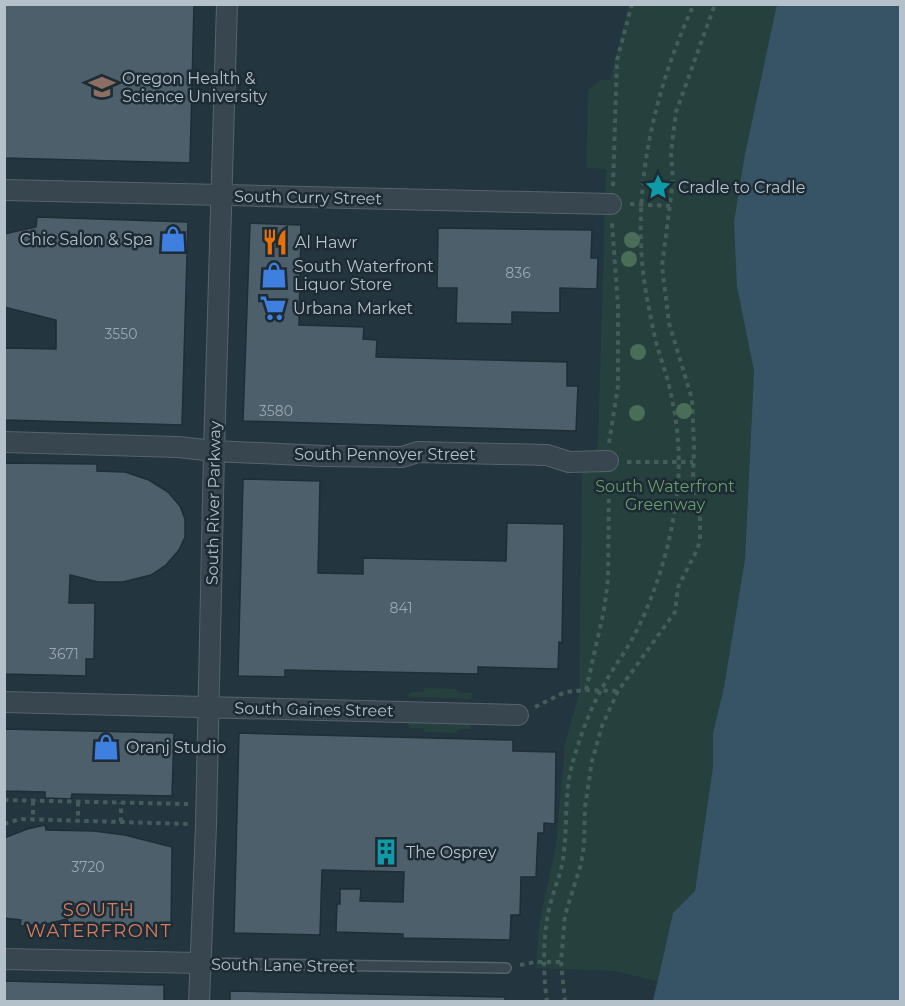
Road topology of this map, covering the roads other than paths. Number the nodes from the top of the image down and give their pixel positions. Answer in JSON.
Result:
{"nodes":[{"id":1,"x":227,"y":4,"type":"edge"},
{"id":2,"x":4,"y":190,"type":"edge"},
{"id":3,"x":221,"y":196,"type":"junction"},
{"id":4,"x":611,"y":204,"type":"road end"},
{"id":5,"x":4,"y":442,"type":"edge"},
{"id":6,"x":213,"y":451,"type":"junction"},
{"id":7,"x":608,"y":461,"type":"road end"},
{"id":8,"x":4,"y":702,"type":"edge"},
{"id":9,"x":209,"y":707,"type":"junction"},
{"id":10,"x":518,"y":715,"type":"road end"},
{"id":11,"x":4,"y":959,"type":"edge"},
{"id":12,"x":200,"y":963,"type":"junction"},
{"id":13,"x":506,"y":968,"type":"road end"},
{"id":14,"x":200,"y":1002,"type":"edge"}],
"edges":[{"from":1,"to":3,"type":"street","name":"South River Parkway"},
{"from":2,"to":3,"type":"street","name":"South Curry Street"},
{"from":3,"to":4,"type":"street","name":"South Curry Street"},
{"from":3,"to":6,"type":"street","name":"South River Parkway"},
{"from":5,"to":6,"type":"street","name":"South Pennoyer Street"},
{"from":6,"to":7,"type":"street","name":"South Pennoyer Street"},
{"from":6,"to":9,"type":"street","name":"South River Parkway"},
{"from":8,"to":9,"type":"street","name":"South Gaines Street"},
{"from":9,"to":10,"type":"street","name":"South Gaines Street"},
{"from":9,"to":12,"type":"street","name":"South River Parkway"},
{"from":11,"to":12,"type":"street","name":"South Lane Street"},
{"from":12,"to":13,"type":"lane","name":"South Lane Street"},
{"from":12,"to":14,"type":"street","name":"South River Parkway"}]}
